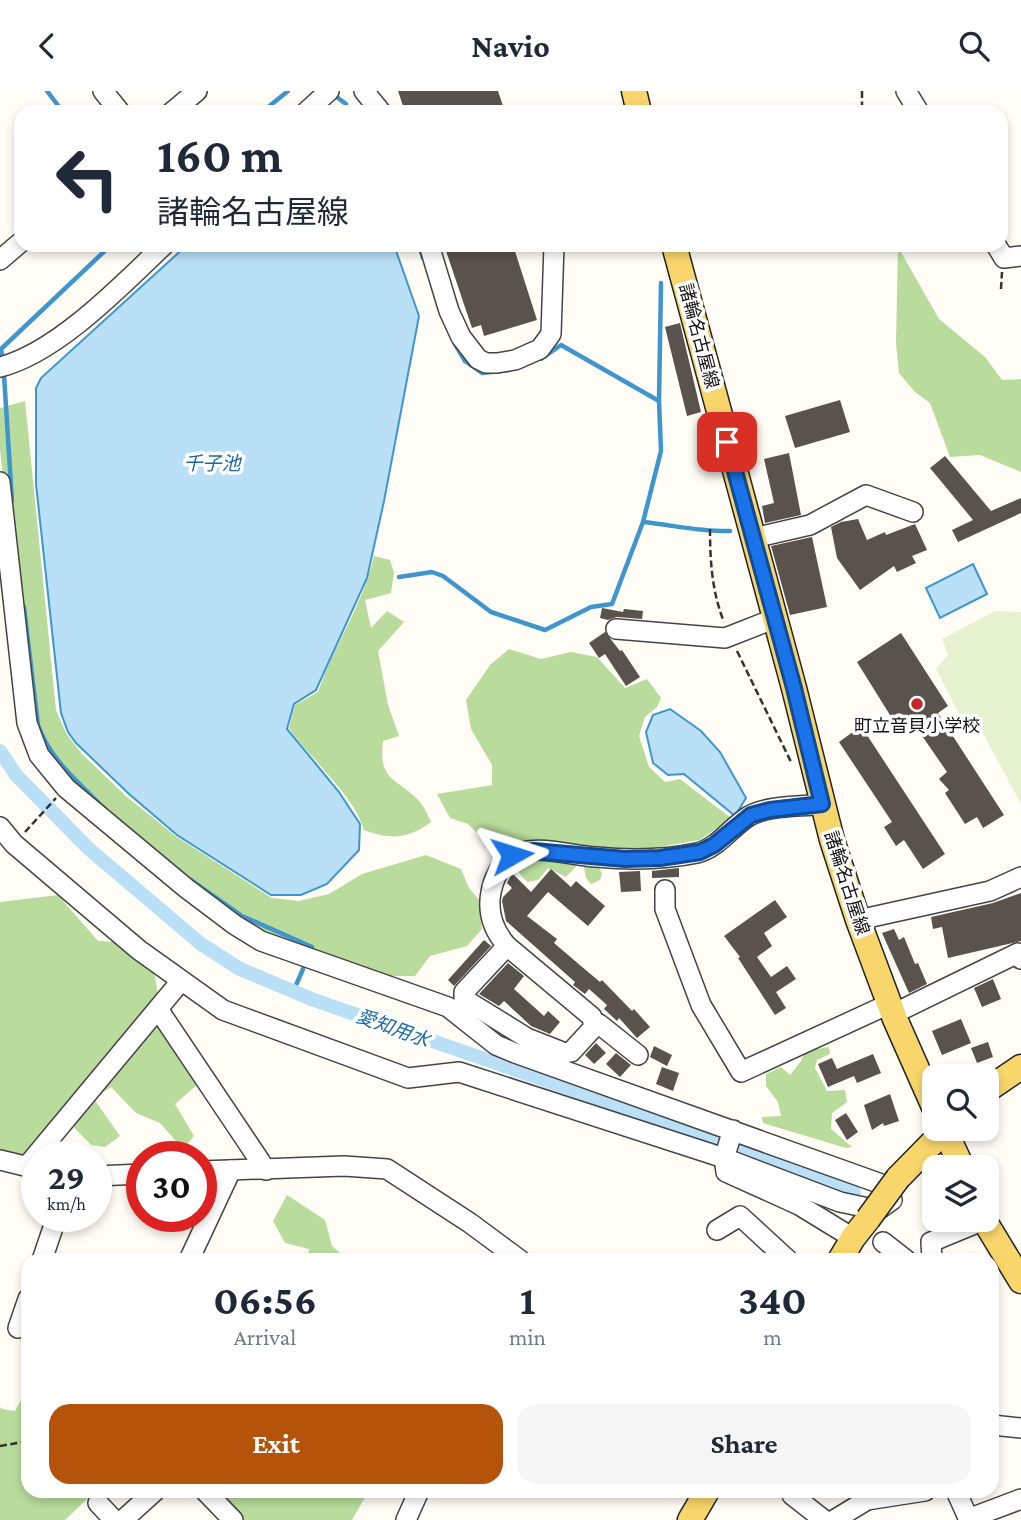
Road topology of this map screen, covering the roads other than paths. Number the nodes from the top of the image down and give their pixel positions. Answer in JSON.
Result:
{"nodes":[{"id":1,"x":103,"y":91,"type":"edge"},
{"id":2,"x":197,"y":91,"type":"edge"},
{"id":3,"x":329,"y":91,"type":"edge"},
{"id":4,"x":364,"y":91,"type":"edge"},
{"id":5,"x":114,"y":105,"type":"edge"},
{"id":6,"x":180,"y":105,"type":"edge"},
{"id":7,"x":314,"y":105,"type":"edge"},
{"id":8,"x":375,"y":105,"type":"edge"},
{"id":9,"x":14,"y":247,"type":"edge"},
{"id":10,"x":156,"y":252,"type":"edge"},
{"id":11,"x":431,"y":252,"type":"edge"},
{"id":12,"x":554,"y":252,"type":"edge"},
{"id":13,"x":676,"y":252,"type":"edge"},
{"id":14,"x":1001,"y":252,"type":"edge"},
{"id":15,"x":1021,"y":256,"type":"edge"},
{"id":16,"x":0,"y":260,"type":"edge"},
{"id":17,"x":0,"y":367,"type":"edge"},
{"id":18,"x":0,"y":482,"type":"edge"},
{"id":19,"x":913,"y":512,"type":"dead end"},
{"id":20,"x":753,"y":538,"type":"junction"},
{"id":21,"x":776,"y":618,"type":"junction"},
{"id":22,"x":616,"y":629,"type":"dead end"},
{"id":23,"x":822,"y":804,"type":"junction"},
{"id":24,"x":0,"y":827,"type":"edge"},
{"id":25,"x":1021,"y":877,"type":"edge"},
{"id":26,"x":665,"y":890,"type":"dead end"},
{"id":27,"x":858,"y":920,"type":"junction"},
{"id":28,"x":507,"y":946,"type":"junction"},
{"id":29,"x":1021,"y":959,"type":"edge"},
{"id":30,"x":181,"y":981,"type":"junction"},
{"id":31,"x":158,"y":1009,"type":"junction"},
{"id":32,"x":891,"y":1009,"type":"junction"},
{"id":33,"x":593,"y":1022,"type":"junction"},
{"id":34,"x":638,"y":1055,"type":"dead end"},
{"id":35,"x":1021,"y":1067,"type":"edge"},
{"id":36,"x":922,"y":1080,"type":"edge"},
{"id":37,"x":999,"y":1082,"type":"edge"},
{"id":38,"x":733,"y":1130,"type":"junction"},
{"id":39,"x":53,"y":1141,"type":"edge"},
{"id":40,"x":933,"y":1141,"type":"edge"},
{"id":41,"x":723,"y":1158,"type":"junction"},
{"id":42,"x":0,"y":1160,"type":"edge"},
{"id":43,"x":21,"y":1165,"type":"edge"},
{"id":44,"x":217,"y":1170,"type":"edge"},
{"id":45,"x":231,"y":1170,"type":"junction"},
{"id":46,"x":266,"y":1170,"type":"junction"},
{"id":47,"x":861,"y":1228,"type":"junction"},
{"id":48,"x":717,"y":1230,"type":"dead end"},
{"id":49,"x":52,"y":1232,"type":"edge"},
{"id":50,"x":954,"y":1232,"type":"edge"},
{"id":51,"x":991,"y":1232,"type":"edge"},
{"id":52,"x":883,"y":1242,"type":"dead end"},
{"id":53,"x":44,"y":1253,"type":"edge"},
{"id":54,"x":192,"y":1253,"type":"edge"},
{"id":55,"x":511,"y":1253,"type":"edge"},
{"id":56,"x":780,"y":1253,"type":"edge"},
{"id":57,"x":845,"y":1253,"type":"edge"},
{"id":58,"x":897,"y":1253,"type":"edge"},
{"id":59,"x":932,"y":1253,"type":"edge"},
{"id":60,"x":1021,"y":1281,"type":"edge"},
{"id":61,"x":21,"y":1319,"type":"edge"},
{"id":62,"x":18,"y":1328,"type":"dead end"},
{"id":63,"x":999,"y":1426,"type":"edge"},
{"id":64,"x":1021,"y":1428,"type":"edge"},
{"id":65,"x":147,"y":1498,"type":"edge"},
{"id":66,"x":212,"y":1498,"type":"edge"},
{"id":67,"x":416,"y":1498,"type":"edge"},
{"id":68,"x":703,"y":1498,"type":"edge"},
{"id":69,"x":796,"y":1498,"type":"edge"},
{"id":70,"x":880,"y":1498,"type":"edge"},
{"id":71,"x":959,"y":1498,"type":"edge"},
{"id":72,"x":1021,"y":1499,"type":"edge"},
{"id":73,"x":98,"y":1503,"type":"dead end"},
{"id":74,"x":114,"y":1520,"type":"edge"},
{"id":75,"x":123,"y":1520,"type":"edge"},
{"id":76,"x":233,"y":1520,"type":"edge"},
{"id":77,"x":406,"y":1520,"type":"edge"},
{"id":78,"x":690,"y":1520,"type":"edge"},
{"id":79,"x":824,"y":1520,"type":"edge"},
{"id":80,"x":834,"y":1520,"type":"edge"},
{"id":81,"x":969,"y":1520,"type":"edge"}],
"edges":[{"from":1,"to":5,"type":"street"},
{"from":2,"to":6,"type":"street"},
{"from":3,"to":7,"type":"street"},
{"from":4,"to":8,"type":"street"},
{"from":9,"to":16,"type":"street"},
{"from":10,"to":17,"type":"street"},
{"from":11,"to":12,"type":"street"},
{"from":13,"to":20,"type":"main road","name":"諸輪名古屋線"},
{"from":14,"to":15,"type":"street"},
{"from":18,"to":38,"type":"street"},
{"from":19,"to":20,"type":"street"},
{"from":20,"to":21,"type":"main road","name":"諸輪名古屋線"},
{"from":21,"to":22,"type":"street"},
{"from":21,"to":23,"type":"main road","name":"諸輪名古屋線"},
{"from":23,"to":27,"type":"main road","name":"諸輪名古屋線"},
{"from":23,"to":28,"type":"street"},
{"from":24,"to":30,"type":"street"},
{"from":25,"to":27,"type":"street"},
{"from":26,"to":32,"type":"street"},
{"from":27,"to":32,"type":"main road","name":"諸輪名古屋線"},
{"from":28,"to":33,"type":"street"},
{"from":28,"to":33,"type":"street"},
{"from":29,"to":32,"type":"street"},
{"from":30,"to":31,"type":"street"},
{"from":30,"to":41,"type":"street"},
{"from":31,"to":39,"type":"street"},
{"from":31,"to":46,"type":"street"},
{"from":32,"to":36,"type":"main road","name":"諸輪名古屋線"},
{"from":33,"to":34,"type":"street"},
{"from":35,"to":37,"type":"main road"},
{"from":38,"to":41,"type":"street"},
{"from":38,"to":41,"type":"street"},
{"from":40,"to":47,"type":"main road","bridge":true},
{"from":41,"to":47,"type":"street"},
{"from":42,"to":43,"type":"street"},
{"from":44,"to":45,"type":"street"},
{"from":45,"to":46,"type":"street"},
{"from":45,"to":54,"type":"street"},
{"from":46,"to":55,"type":"street"},
{"from":47,"to":57,"type":"main road"},
{"from":48,"to":56,"type":"street"},
{"from":49,"to":53,"type":"street"},
{"from":50,"to":59,"type":"street"},
{"from":51,"to":60,"type":"main road"},
{"from":52,"to":58,"type":"street"},
{"from":61,"to":62,"type":"street"},
{"from":63,"to":64,"type":"street"},
{"from":65,"to":75,"type":"street"},
{"from":66,"to":76,"type":"street"},
{"from":67,"to":77,"type":"street"},
{"from":68,"to":78,"type":"main road"},
{"from":69,"to":79,"type":"street"},
{"from":70,"to":80,"type":"street"},
{"from":71,"to":81,"type":"street"},
{"from":72,"to":81,"type":"street"},
{"from":73,"to":74,"type":"street"}]}
